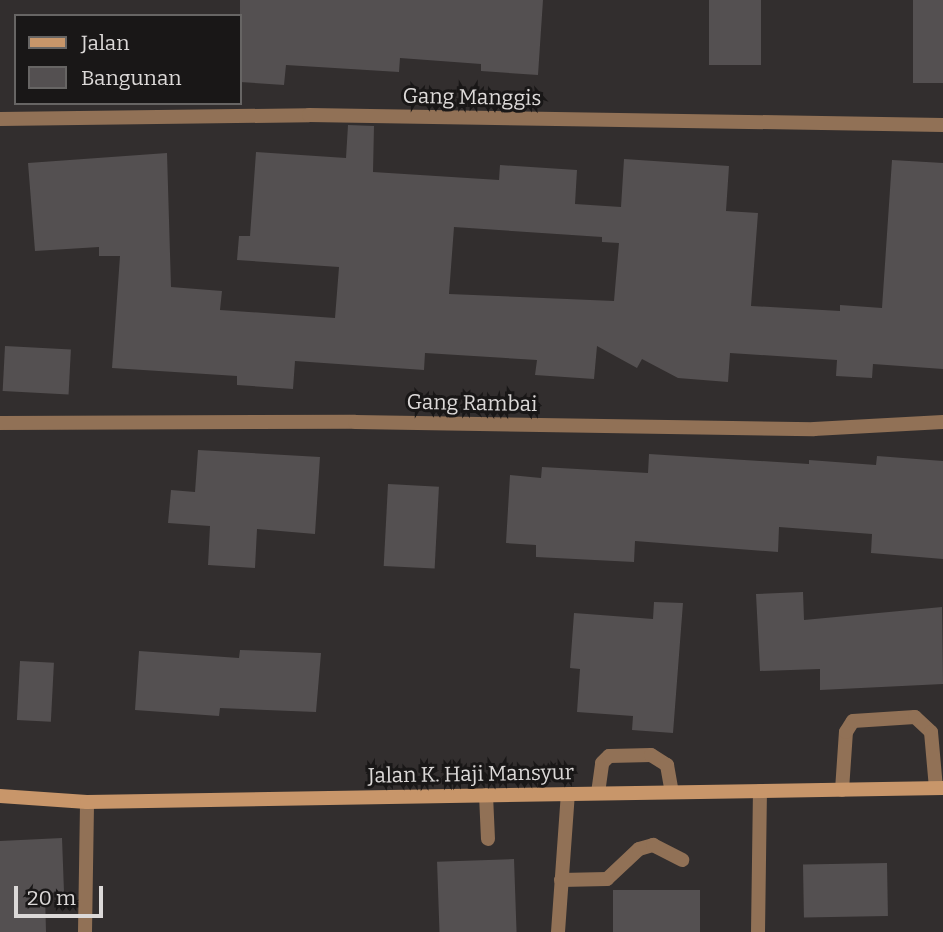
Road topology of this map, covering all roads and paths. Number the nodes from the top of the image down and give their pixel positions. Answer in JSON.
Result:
{"nodes":[{"id":1,"x":0,"y":119,"type":"edge"},
{"id":2,"x":943,"y":125,"type":"edge"},
{"id":3,"x":0,"y":422,"type":"edge"},
{"id":4,"x":943,"y":422,"type":"edge"},
{"id":5,"x":939,"y":788,"type":"edge"},
{"id":6,"x":842,"y":790,"type":"junction"},
{"id":7,"x":760,"y":791,"type":"junction"},
{"id":8,"x":672,"y":792,"type":"junction"},
{"id":9,"x":598,"y":793,"type":"junction"},
{"id":10,"x":568,"y":794,"type":"junction"},
{"id":11,"x":486,"y":795,"type":"junction"},
{"id":12,"x":0,"y":796,"type":"edge"},
{"id":13,"x":87,"y":802,"type":"junction"},
{"id":14,"x":488,"y":839,"type":"dead end"},
{"id":15,"x":682,"y":860,"type":"dead end"},
{"id":16,"x":561,"y":880,"type":"junction"},
{"id":17,"x":85,"y":932,"type":"edge"},
{"id":18,"x":558,"y":932,"type":"edge"},
{"id":19,"x":758,"y":932,"type":"edge"}],
"edges":[{"from":1,"to":2,"type":"street","name":"Gang Manggis"},
{"from":3,"to":4,"type":"street","name":"Gang Rambai"},
{"from":5,"to":6,"type":"street","name":"Jalan K. Haji Mansyur"},
{"from":5,"to":6,"type":"street"},
{"from":6,"to":7,"type":"street","name":"Jalan K. Haji Mansyur"},
{"from":7,"to":8,"type":"street","name":"Jalan K. Haji Mansyur"},
{"from":7,"to":19,"type":"street"},
{"from":8,"to":9,"type":"street","name":"Jalan K. Haji Mansyur"},
{"from":8,"to":9,"type":"street"},
{"from":9,"to":10,"type":"street","name":"Jalan K. Haji Mansyur"},
{"from":10,"to":11,"type":"street","name":"Jalan K. Haji Mansyur"},
{"from":10,"to":16,"type":"street"},
{"from":11,"to":13,"type":"street","name":"Jalan K. Haji Mansyur"},
{"from":11,"to":14,"type":"street"},
{"from":12,"to":13,"type":"street","name":"Jalan K. Haji Mansyur"},
{"from":13,"to":17,"type":"street"},
{"from":15,"to":16,"type":"street"},
{"from":16,"to":18,"type":"street"}]}
